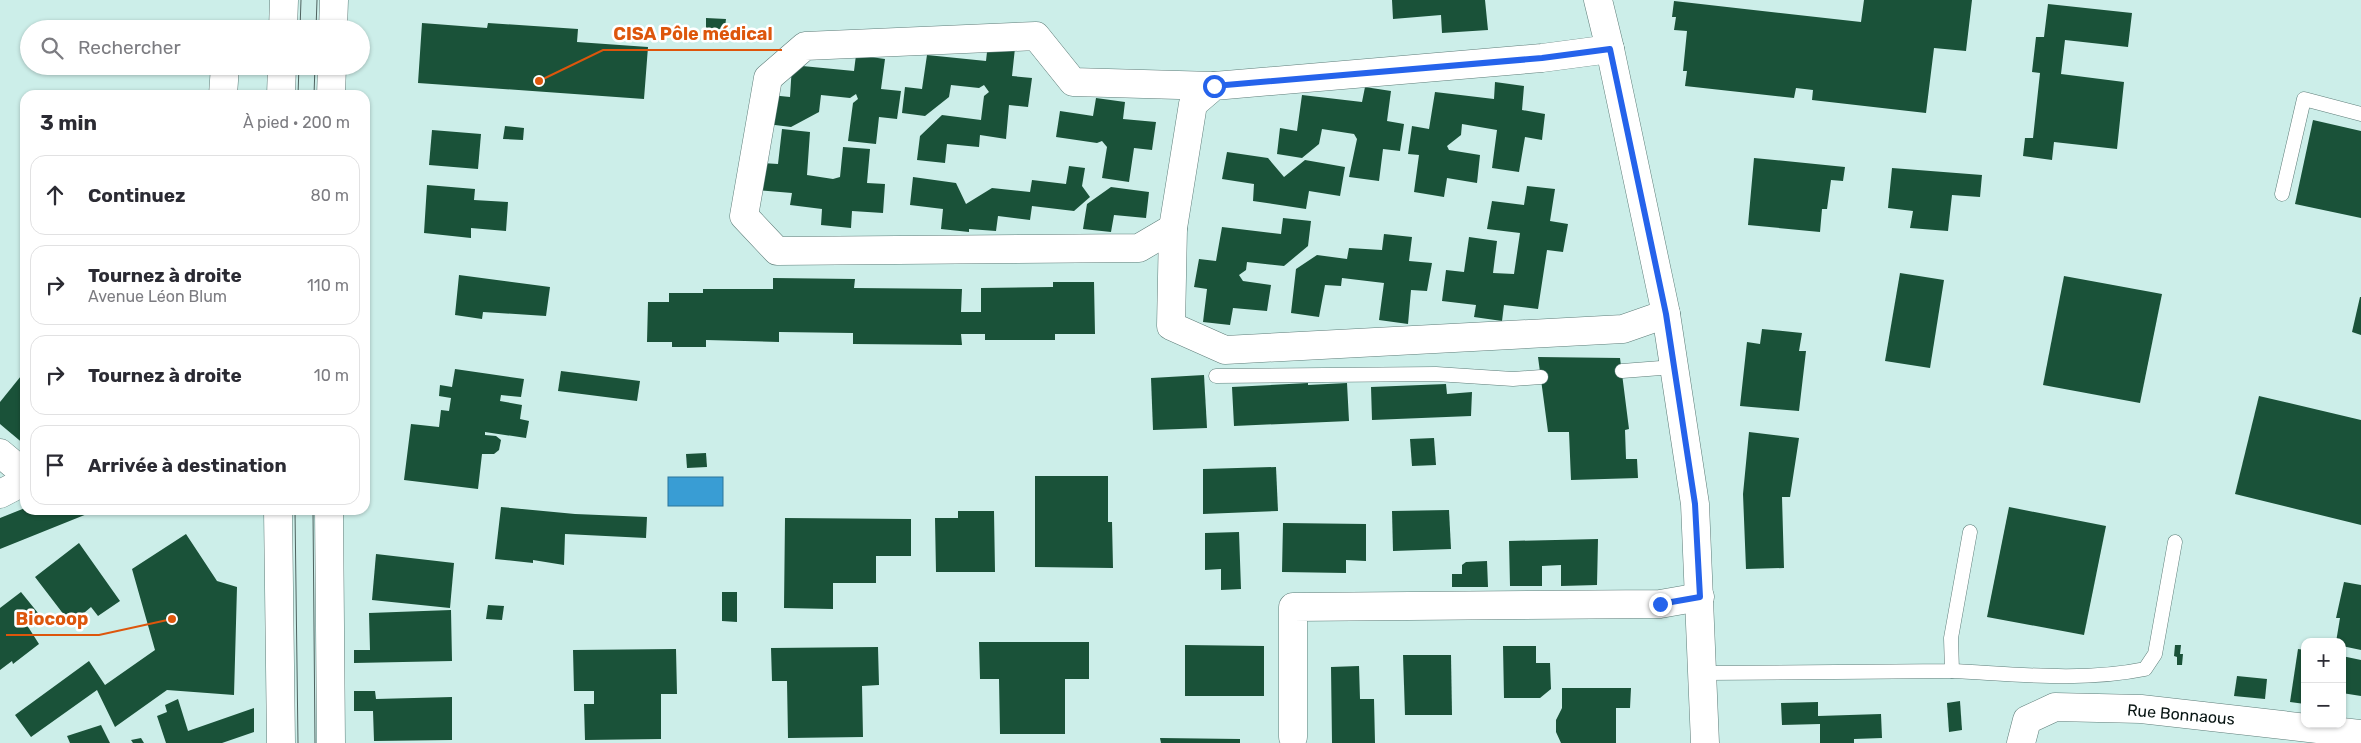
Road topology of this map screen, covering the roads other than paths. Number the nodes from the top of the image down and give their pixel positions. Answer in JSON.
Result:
{"nodes":[{"id":1,"x":284,"y":0,"type":"edge"},
{"id":2,"x":334,"y":0,"type":"edge"},
{"id":3,"x":1598,"y":0,"type":"edge"},
{"id":4,"x":283,"y":20,"type":"edge"},
{"id":5,"x":333,"y":20,"type":"edge"},
{"id":6,"x":1610,"y":49,"type":"junction"},
{"id":7,"x":224,"y":75,"type":"edge"},
{"id":8,"x":282,"y":75,"type":"edge"},
{"id":9,"x":332,"y":75,"type":"edge"},
{"id":10,"x":1214,"y":86,"type":"junction"},
{"id":11,"x":223,"y":90,"type":"edge"},
{"id":12,"x":281,"y":90,"type":"edge"},
{"id":13,"x":331,"y":90,"type":"edge"},
{"id":14,"x":2361,"y":114,"type":"edge"},
{"id":15,"x":2282,"y":194,"type":"dead end"},
{"id":16,"x":1173,"y":228,"type":"junction"},
{"id":17,"x":1666,"y":314,"type":"junction"},
{"id":18,"x":1674,"y":367,"type":"junction"},
{"id":19,"x":1622,"y":371,"type":"dead end"},
{"id":20,"x":1216,"y":376,"type":"dead end"},
{"id":21,"x":1541,"y":377,"type":"dead end"},
{"id":22,"x":0,"y":453,"type":"edge"},
{"id":23,"x":20,"y":470,"type":"edge"},
{"id":24,"x":20,"y":484,"type":"edge"},
{"id":25,"x":0,"y":494,"type":"edge"},
{"id":26,"x":278,"y":515,"type":"edge"},
{"id":27,"x":329,"y":515,"type":"edge"},
{"id":28,"x":1970,"y":532,"type":"dead end"},
{"id":29,"x":2175,"y":542,"type":"dead end"},
{"id":30,"x":1700,"y":597,"type":"junction"},
{"id":31,"x":1952,"y":671,"type":"junction"},
{"id":32,"x":1703,"y":672,"type":"junction"},
{"id":33,"x":2361,"y":734,"type":"edge"},
{"id":34,"x":1293,"y":737,"type":"dead end"},
{"id":35,"x":281,"y":743,"type":"edge"},
{"id":36,"x":331,"y":743,"type":"edge"},
{"id":37,"x":1705,"y":743,"type":"edge"},
{"id":38,"x":2021,"y":743,"type":"edge"}],
"edges":[{"from":1,"to":4,"type":"street"},
{"from":2,"to":5,"type":"street"},
{"from":3,"to":6,"type":"street"},
{"from":6,"to":10,"type":"street"},
{"from":6,"to":17,"type":"street"},
{"from":7,"to":11,"type":"street"},
{"from":8,"to":12,"type":"street"},
{"from":9,"to":13,"type":"street"},
{"from":10,"to":16,"type":"street"},
{"from":10,"to":16,"type":"street"},
{"from":14,"to":15,"type":"lane"},
{"from":16,"to":17,"type":"street"},
{"from":17,"to":18,"type":"street"},
{"from":18,"to":19,"type":"lane"},
{"from":18,"to":30,"type":"street"},
{"from":20,"to":21,"type":"lane"},
{"from":22,"to":23,"type":"street"},
{"from":24,"to":25,"type":"street"},
{"from":26,"to":35,"type":"street"},
{"from":27,"to":36,"type":"street"},
{"from":28,"to":31,"type":"lane"},
{"from":29,"to":31,"type":"lane"},
{"from":30,"to":32,"type":"street"},
{"from":30,"to":34,"type":"street"},
{"from":31,"to":32,"type":"lane"},
{"from":32,"to":37,"type":"street"},
{"from":33,"to":38,"type":"street","name":"Rue Bonnaous"}]}
